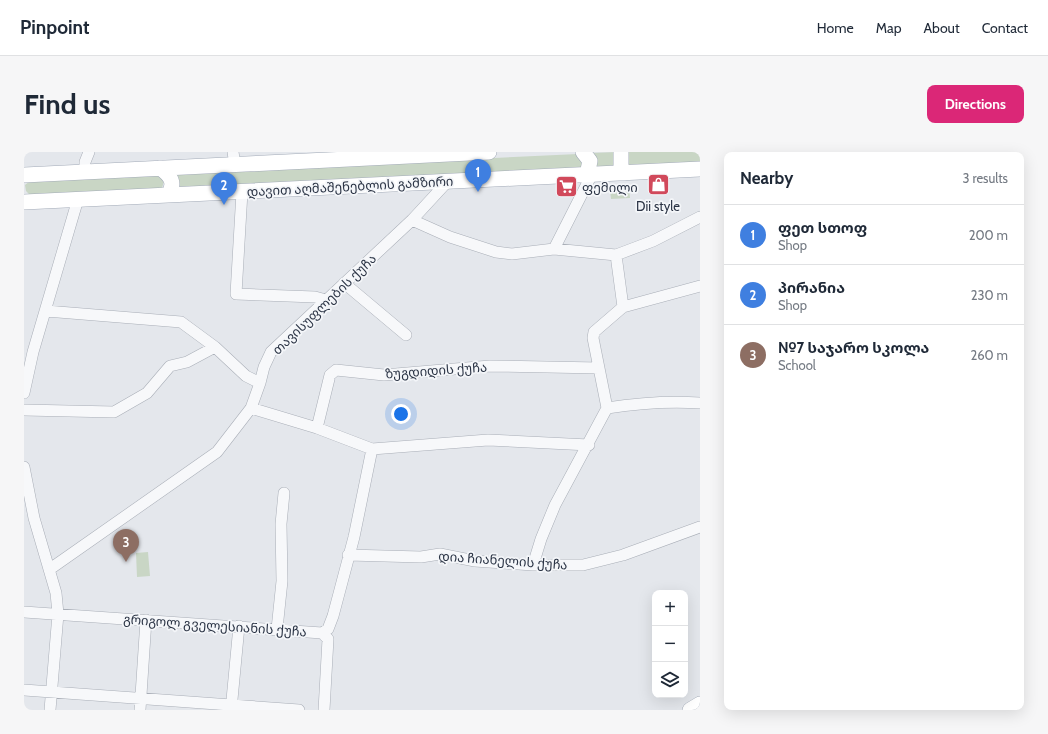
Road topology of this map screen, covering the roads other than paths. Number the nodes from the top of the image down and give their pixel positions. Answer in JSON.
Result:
{"nodes":[{"id":1,"x":89,"y":152,"type":"edge"},
{"id":2,"x":489,"y":152,"type":"edge"},
{"id":3,"x":584,"y":152,"type":"edge"},
{"id":4,"x":621,"y":152,"type":"edge"},
{"id":5,"x":463,"y":153,"type":"edge"},
{"id":6,"x":338,"y":156,"type":"edge"},
{"id":7,"x":234,"y":158,"type":"edge"},
{"id":8,"x":160,"y":168,"type":"junction"},
{"id":9,"x":700,"y":169,"type":"edge"},
{"id":10,"x":85,"y":172,"type":"junction"},
{"id":11,"x":625,"y":173,"type":"junction"},
{"id":12,"x":588,"y":175,"type":"junction"},
{"id":13,"x":26,"y":176,"type":"edge"},
{"id":14,"x":448,"y":181,"type":"junction"},
{"id":15,"x":242,"y":192,"type":"junction"},
{"id":16,"x":168,"y":195,"type":"junction"},
{"id":17,"x":78,"y":200,"type":"junction"},
{"id":18,"x":25,"y":202,"type":"edge"},
{"id":19,"x":700,"y":217,"type":"edge"},
{"id":20,"x":412,"y":220,"type":"junction"},
{"id":21,"x":554,"y":249,"type":"junction"},
{"id":22,"x":616,"y":255,"type":"junction"},
{"id":23,"x":344,"y":283,"type":"junction"},
{"id":24,"x":700,"y":286,"type":"edge"},
{"id":25,"x":326,"y":300,"type":"junction"},
{"id":26,"x":623,"y":307,"type":"junction"},
{"id":27,"x":46,"y":311,"type":"junction"},
{"id":28,"x":406,"y":335,"type":"dead end"},
{"id":29,"x":215,"y":348,"type":"junction"},
{"id":30,"x":29,"y":351,"type":"edge"},
{"id":31,"x":599,"y":368,"type":"junction"},
{"id":32,"x":260,"y":383,"type":"junction"},
{"id":33,"x":24,"y":393,"type":"edge"},
{"id":34,"x":700,"y":404,"type":"edge"},
{"id":35,"x":250,"y":408,"type":"junction"},
{"id":36,"x":607,"y":408,"type":"junction"},
{"id":37,"x":24,"y":410,"type":"edge"},
{"id":38,"x":317,"y":428,"type":"junction"},
{"id":39,"x":589,"y":445,"type":"junction"},
{"id":40,"x":372,"y":449,"type":"junction"},
{"id":41,"x":24,"y":467,"type":"edge"},
{"id":42,"x":284,"y":493,"type":"dead end"},
{"id":43,"x":700,"y":527,"type":"edge"},
{"id":44,"x":348,"y":555,"type":"junction"},
{"id":45,"x":533,"y":565,"type":"junction"},
{"id":46,"x":50,"y":569,"type":"junction"},
{"id":47,"x":24,"y":612,"type":"edge"},
{"id":48,"x":58,"y":614,"type":"junction"},
{"id":49,"x":146,"y":620,"type":"junction"},
{"id":50,"x":239,"y":626,"type":"junction"},
{"id":51,"x":277,"y":630,"type":"junction"},
{"id":52,"x":322,"y":633,"type":"junction"},
{"id":53,"x":24,"y":690,"type":"edge"},
{"id":54,"x":51,"y":692,"type":"junction"},
{"id":55,"x":700,"y":704,"type":"edge"},
{"id":56,"x":140,"y":705,"type":"edge"},
{"id":57,"x":231,"y":708,"type":"edge"},
{"id":58,"x":50,"y":710,"type":"edge"},
{"id":59,"x":299,"y":710,"type":"edge"},
{"id":60,"x":324,"y":710,"type":"edge"},
{"id":61,"x":690,"y":710,"type":"edge"}],
"edges":[{"from":1,"to":10,"type":"street"},
{"from":2,"to":5,"type":"main road","name":"დავით აღმაშენებლის გამზირი"},
{"from":3,"to":12,"type":"main road"},
{"from":4,"to":11,"type":"main road"},
{"from":5,"to":6,"type":"main road","name":"დავით აღმაშენებლის გამზირი"},
{"from":6,"to":7,"type":"main road","name":"დავით აღმაშენებლის გამზირი"},
{"from":7,"to":8,"type":"main road","name":"დავით აღმაშენებლის გამზირი"},
{"from":8,"to":10,"type":"main road","name":"დავით აღმაშენებლის გამზირი"},
{"from":8,"to":16,"type":"main road"},
{"from":9,"to":11,"type":"main road","name":"დავით აღმაშენებლის გამზირი"},
{"from":10,"to":13,"type":"main road","name":"დავით აღმაშენებლის გამზირი"},
{"from":11,"to":12,"type":"main road","name":"დავით აღმაშენებლის გამზირი"},
{"from":12,"to":14,"type":"main road","name":"დავით აღმაშენებლის გამზირი"},
{"from":12,"to":21,"type":"street"},
{"from":14,"to":15,"type":"main road","name":"დავით აღმაშენებლის გამზირი"},
{"from":14,"to":20,"type":"street","name":"თავისუფლების ქუჩა"},
{"from":15,"to":16,"type":"main road","name":"დავით აღმაშენებლის გამზირი"},
{"from":15,"to":25,"type":"street"},
{"from":16,"to":17,"type":"main road","name":"დავით აღმაშენებლის გამზირი"},
{"from":17,"to":18,"type":"main road","name":"დავით აღმაშენებლის გამზირი"},
{"from":17,"to":27,"type":"street"},
{"from":19,"to":22,"type":"street"},
{"from":20,"to":21,"type":"street"},
{"from":20,"to":23,"type":"street","name":"თავისუფლების ქუჩა"},
{"from":21,"to":22,"type":"street"},
{"from":22,"to":26,"type":"street"},
{"from":23,"to":25,"type":"street","name":"თავისუფლების ქუჩა"},
{"from":23,"to":28,"type":"street"},
{"from":24,"to":26,"type":"street"},
{"from":25,"to":32,"type":"street","name":"თავისუფლების ქუჩა"},
{"from":26,"to":31,"type":"street"},
{"from":27,"to":29,"type":"street"},
{"from":27,"to":30,"type":"street"},
{"from":29,"to":32,"type":"street"},
{"from":29,"to":37,"type":"street"},
{"from":30,"to":33,"type":"street"},
{"from":31,"to":36,"type":"street"},
{"from":31,"to":38,"type":"street","name":"ზუგდიდის ქუჩა"},
{"from":32,"to":35,"type":"street","name":"თავისუფლების ქუჩა"},
{"from":34,"to":36,"type":"street"},
{"from":35,"to":38,"type":"street"},
{"from":35,"to":46,"type":"street","name":"თავისუფლების ქუჩა"},
{"from":36,"to":39,"type":"street"},
{"from":38,"to":40,"type":"street"},
{"from":39,"to":40,"type":"street"},
{"from":39,"to":45,"type":"street"},
{"from":40,"to":44,"type":"street","name":"გრიგოლ გველესიანის ქუჩა"},
{"from":41,"to":46,"type":"street"},
{"from":42,"to":51,"type":"street"},
{"from":43,"to":45,"type":"street","name":"დია ჩიანელის ქუჩა"},
{"from":44,"to":45,"type":"street","name":"დია ჩიანელის ქუჩა"},
{"from":44,"to":52,"type":"street","name":"გრიგოლ გველესიანის ქუჩა"},
{"from":46,"to":48,"type":"street"},
{"from":47,"to":48,"type":"street","name":"გრიგოლ გველესიანის ქუჩა"},
{"from":48,"to":49,"type":"street","name":"გრიგოლ გველესიანის ქუჩა"},
{"from":48,"to":54,"type":"street"},
{"from":49,"to":50,"type":"street","name":"გრიგოლ გველესიანის ქუჩა"},
{"from":49,"to":56,"type":"street"},
{"from":50,"to":51,"type":"street","name":"გრიგოლ გველესიანის ქუჩა"},
{"from":50,"to":57,"type":"street"},
{"from":51,"to":52,"type":"street","name":"გრიგოლ გველესიანის ქუჩა"},
{"from":52,"to":60,"type":"street"},
{"from":53,"to":54,"type":"street"},
{"from":54,"to":56,"type":"street"},
{"from":54,"to":58,"type":"street"},
{"from":55,"to":61,"type":"main road"},
{"from":56,"to":57,"type":"street"},
{"from":57,"to":59,"type":"street"}]}
